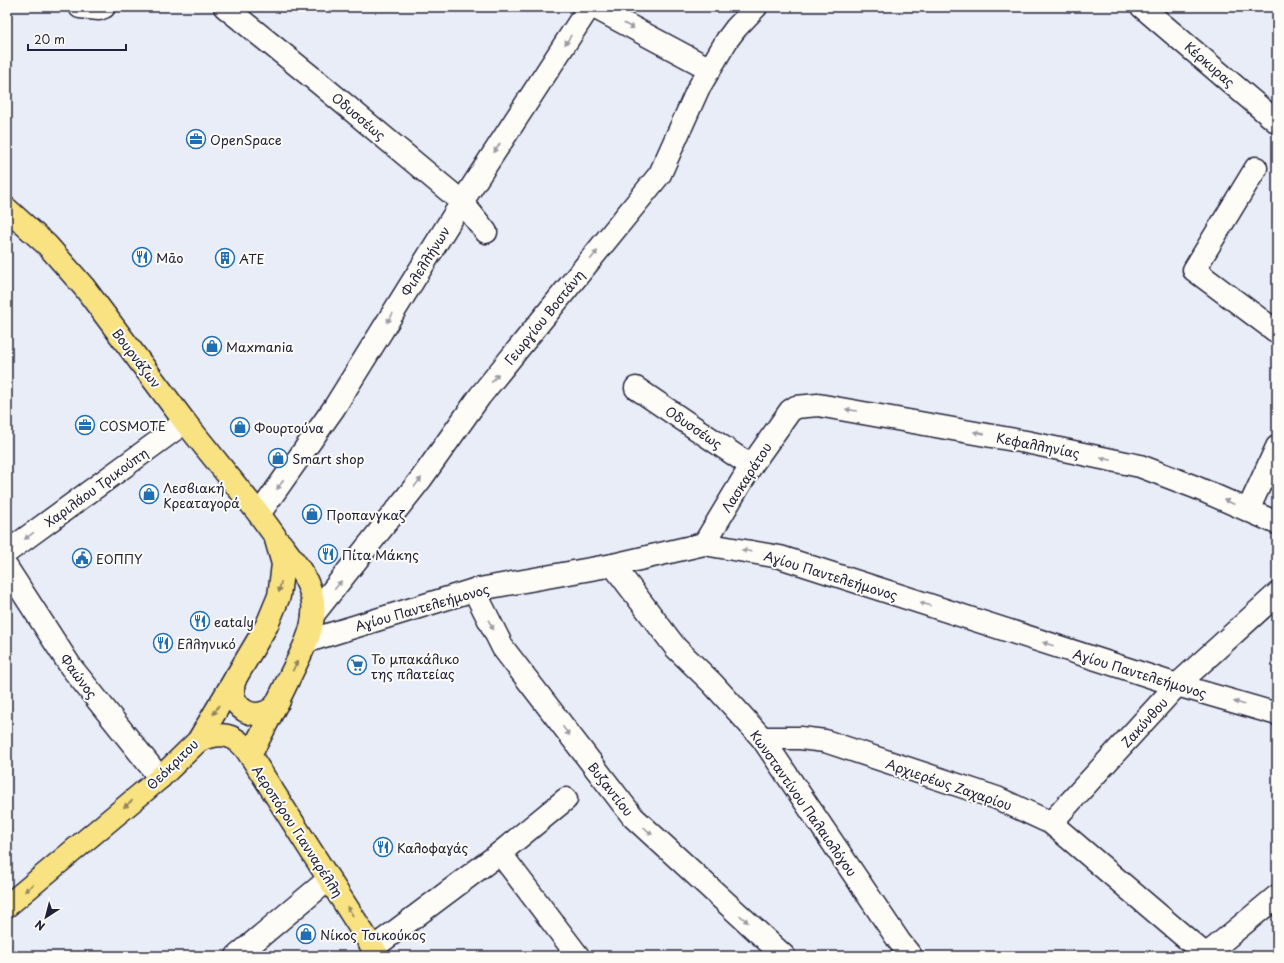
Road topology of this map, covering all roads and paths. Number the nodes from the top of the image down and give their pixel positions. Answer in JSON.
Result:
{"nodes":[{"id":1,"x":80,"y":7,"type":"edge"},
{"id":2,"x":104,"y":7,"type":"edge"},
{"id":3,"x":225,"y":7,"type":"edge"},
{"id":4,"x":589,"y":7,"type":"edge"},
{"id":5,"x":594,"y":7,"type":"edge"},
{"id":6,"x":756,"y":7,"type":"edge"},
{"id":7,"x":1142,"y":7,"type":"edge"},
{"id":8,"x":710,"y":69,"type":"junction"},
{"id":9,"x":1277,"y":122,"type":"edge"},
{"id":10,"x":1256,"y":168,"type":"dead end"},
{"id":11,"x":462,"y":202,"type":"junction"},
{"id":12,"x":7,"y":210,"type":"edge"},
{"id":13,"x":486,"y":232,"type":"dead end"},
{"id":14,"x":1277,"y":332,"type":"edge"},
{"id":15,"x":636,"y":388,"type":"dead end"},
{"id":16,"x":790,"y":411,"type":"joint"},
{"id":17,"x":185,"y":422,"type":"junction"},
{"id":18,"x":1277,"y":447,"type":"edge"},
{"id":19,"x":751,"y":466,"type":"junction"},
{"id":20,"x":1248,"y":510,"type":"junction"},
{"id":21,"x":260,"y":514,"type":"junction"},
{"id":22,"x":1277,"y":523,"type":"edge"},
{"id":23,"x":275,"y":536,"type":"junction"},
{"id":24,"x":704,"y":544,"type":"junction"},
{"id":25,"x":7,"y":552,"type":"edge"},
{"id":26,"x":612,"y":564,"type":"junction"},
{"id":27,"x":7,"y":568,"type":"edge"},
{"id":28,"x":474,"y":590,"type":"junction"},
{"id":29,"x":1277,"y":594,"type":"edge"},
{"id":30,"x":313,"y":615,"type":"junction"},
{"id":31,"x":308,"y":640,"type":"junction"},
{"id":32,"x":236,"y":676,"type":"junction"},
{"id":33,"x":1177,"y":685,"type":"junction"},
{"id":34,"x":279,"y":701,"type":"junction"},
{"id":35,"x":1277,"y":714,"type":"edge"},
{"id":36,"x":762,"y":738,"type":"junction"},
{"id":37,"x":198,"y":741,"type":"junction"},
{"id":38,"x":250,"y":755,"type":"junction"},
{"id":39,"x":160,"y":778,"type":"junction"},
{"id":40,"x":566,"y":799,"type":"dead end"},
{"id":41,"x":1051,"y":823,"type":"junction"},
{"id":42,"x":500,"y":853,"type":"junction"},
{"id":43,"x":329,"y":879,"type":"junction"},
{"id":44,"x":1277,"y":896,"type":"edge"},
{"id":45,"x":7,"y":906,"type":"edge"},
{"id":46,"x":375,"y":952,"type":"edge"},
{"id":47,"x":1207,"y":955,"type":"edge"},
{"id":48,"x":237,"y":956,"type":"edge"},
{"id":49,"x":578,"y":956,"type":"edge"},
{"id":50,"x":784,"y":956,"type":"edge"},
{"id":51,"x":910,"y":956,"type":"edge"}],
"edges":[{"from":1,"to":2,"type":"street"},
{"from":3,"to":11,"type":"street","name":"Οδυσσέως"},
{"from":4,"to":11,"type":"street","name":"Φιλελλήνων","one_way":true},
{"from":5,"to":8,"type":"street","one_way":true},
{"from":6,"to":8,"type":"street","name":"Γεωργίου Βοστάνη"},
{"from":7,"to":9,"type":"street","name":"Κέρκυρας"},
{"from":30,"to":8,"type":"street","name":"Γεωργίου Βοστάνη","one_way":true},
{"from":10,"to":14,"type":"street"},
{"from":11,"to":13,"type":"street","name":"Οδυσσέως"},
{"from":11,"to":21,"type":"street","name":"Φιλελλήνων","one_way":true},
{"from":12,"to":17,"type":"main road","name":"Βουρνάζων"},
{"from":15,"to":19,"type":"street","name":"Οδυσσέως"},
{"from":16,"to":19,"type":"street","name":"Λασκαράτου"},
{"from":20,"to":16,"type":"street","name":"Κεφαλληνίας","one_way":true},
{"from":17,"to":21,"type":"main road","name":"Βουρνάζων"},
{"from":17,"to":25,"type":"street","name":"Χαριλάου Τρικούπη","one_way":true},
{"from":18,"to":20,"type":"street"},
{"from":19,"to":24,"type":"street","name":"Λασκαράτου"},
{"from":20,"to":22,"type":"street","name":"Κεφαλληνίας"},
{"from":21,"to":23,"type":"main road","name":"Θεόκριτου"},
{"from":23,"to":30,"type":"main road"},
{"from":23,"to":32,"type":"main road","name":"Θεόκριτου","one_way":true},
{"from":24,"to":26,"type":"street","name":"Αγίου Παντελεήμονος"},
{"from":33,"to":24,"type":"street","name":"Αγίου Παντελεήμονος","one_way":true},
{"from":26,"to":28,"type":"street","name":"Αγίου Παντελεήμονος"},
{"from":26,"to":36,"type":"street","name":"Κωνσταντίνου Παλαιολόγου"},
{"from":27,"to":39,"type":"street","name":"Φαώνος"},
{"from":28,"to":31,"type":"street","name":"Αγίου Παντελεήμονος"},
{"from":28,"to":50,"type":"street","name":"Βυζαντίου","one_way":true},
{"from":29,"to":33,"type":"street","name":"Ζακύνθου"},
{"from":30,"to":31,"type":"main road","name":"Αεροπόρου Γιανναρέλλη"},
{"from":34,"to":31,"type":"main road","name":"Αεροπόρου Γιανναρέλλη","one_way":true},
{"from":32,"to":34,"type":"main road"},
{"from":32,"to":37,"type":"main road","name":"Θεόκριτου","one_way":true},
{"from":35,"to":33,"type":"street","name":"Αγίου Παντελεήμονος","one_way":true},
{"from":33,"to":41,"type":"street","name":"Ζακύνθου"},
{"from":34,"to":38,"type":"main road","name":"Αεροπόρου Γιανναρέλλη"},
{"from":36,"to":41,"type":"street","name":"Αρχιερέως Ζαχαρίου"},
{"from":36,"to":51,"type":"street","name":"Κωνσταντίνου Παλαιολόγου"},
{"from":37,"to":38,"type":"main road"},
{"from":37,"to":39,"type":"main road","name":"Θεόκριτου"},
{"from":38,"to":43,"type":"main road","name":"Αεροπόρου Γιανναρέλλη"},
{"from":39,"to":45,"type":"main road","name":"Θεόκριτου","one_way":true},
{"from":40,"to":42,"type":"street"},
{"from":41,"to":47,"type":"street","name":"Αρχιερέως Ζαχαρίου"},
{"from":42,"to":46,"type":"street"},
{"from":42,"to":49,"type":"street"},
{"from":46,"to":43,"type":"main road","name":"Αεροπόρου Γιανναρέλλη","one_way":true},
{"from":43,"to":48,"type":"street"},
{"from":44,"to":47,"type":"street"}]}
